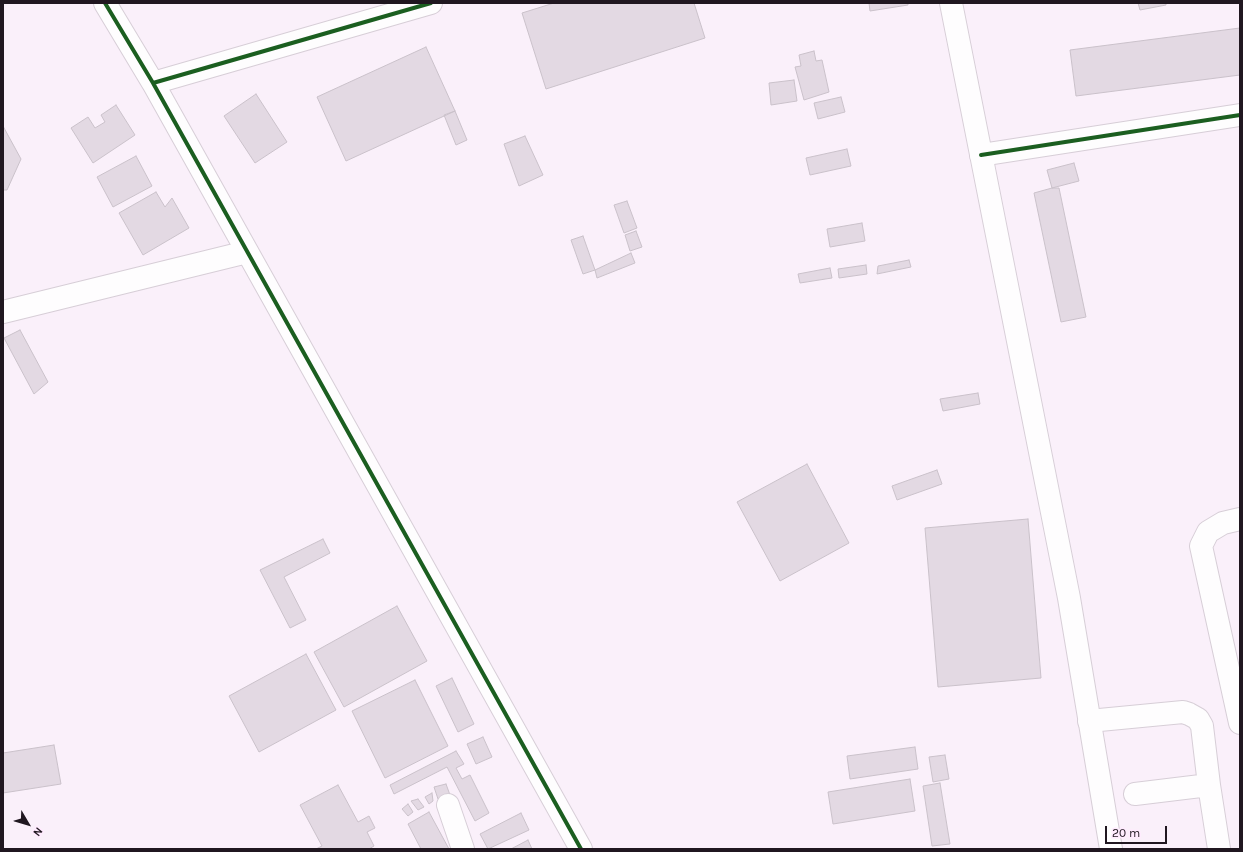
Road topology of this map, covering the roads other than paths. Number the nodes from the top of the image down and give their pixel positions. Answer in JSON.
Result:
{"nodes":[{"id":1,"x":105,"y":3,"type":"edge"},
{"id":2,"x":431,"y":3,"type":"edge"},
{"id":3,"x":951,"y":3,"type":"edge"},
{"id":4,"x":152,"y":83,"type":"junction"},
{"id":5,"x":1240,"y":115,"type":"edge"},
{"id":6,"x":981,"y":155,"type":"junction"},
{"id":7,"x":247,"y":252,"type":"junction"},
{"id":8,"x":3,"y":312,"type":"edge"},
{"id":9,"x":1240,"y":519,"type":"edge"},
{"id":10,"x":1089,"y":721,"type":"junction"},
{"id":11,"x":1240,"y":723,"type":"edge"},
{"id":12,"x":1209,"y":785,"type":"junction"},
{"id":13,"x":1134,"y":794,"type":"dead end"},
{"id":14,"x":448,"y":805,"type":"dead end"},
{"id":15,"x":463,"y":849,"type":"edge"},
{"id":16,"x":581,"y":849,"type":"edge"},
{"id":17,"x":1111,"y":849,"type":"edge"},
{"id":18,"x":1219,"y":849,"type":"edge"}],
"edges":[{"from":1,"to":4,"type":"street"},
{"from":2,"to":4,"type":"street"},
{"from":3,"to":6,"type":"street"},
{"from":4,"to":7,"type":"street"},
{"from":5,"to":6,"type":"street"},
{"from":6,"to":10,"type":"street"},
{"from":7,"to":8,"type":"street"},
{"from":7,"to":16,"type":"street"},
{"from":9,"to":11,"type":"street"},
{"from":10,"to":12,"type":"street"},
{"from":10,"to":17,"type":"street"},
{"from":12,"to":13,"type":"street"},
{"from":12,"to":18,"type":"street"},
{"from":14,"to":15,"type":"street"}]}
